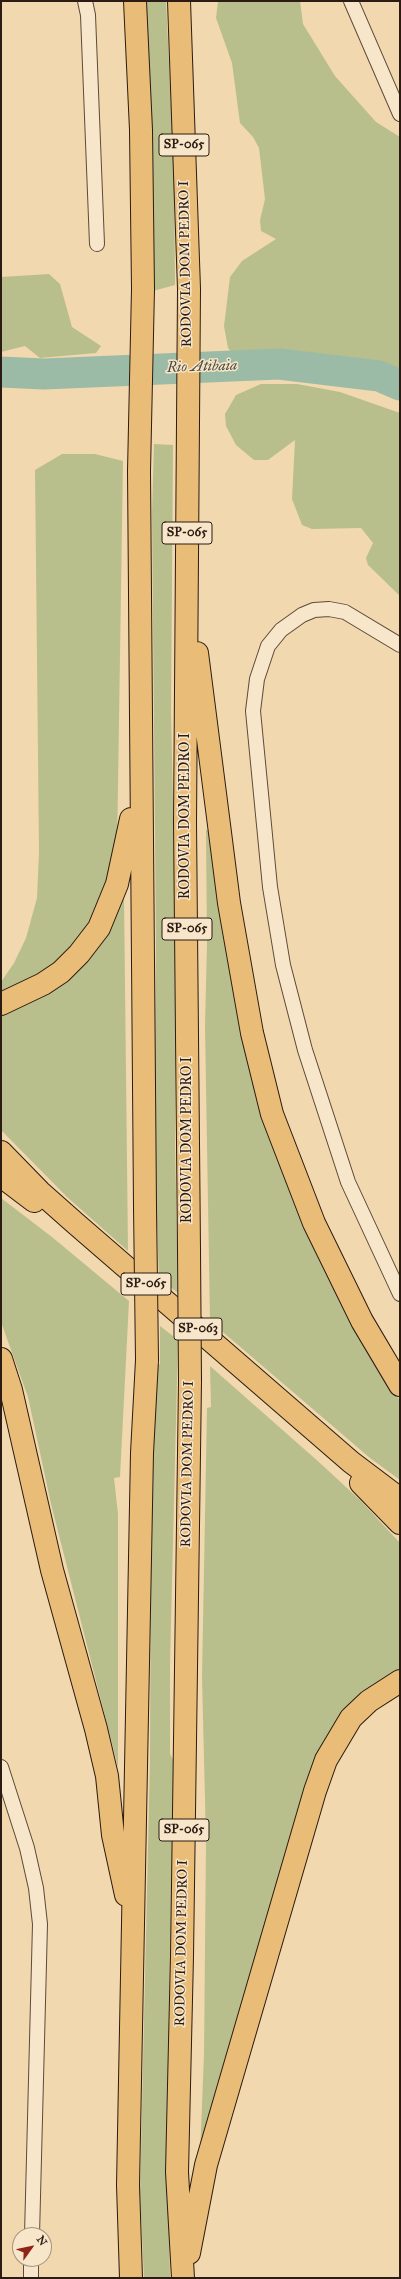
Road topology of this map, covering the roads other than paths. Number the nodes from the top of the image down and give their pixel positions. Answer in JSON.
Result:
{"nodes":[{"id":1,"x":85,"y":1,"type":"edge"},
{"id":2,"x":135,"y":1,"type":"edge"},
{"id":3,"x":179,"y":1,"type":"edge"},
{"id":4,"x":351,"y":1,"type":"edge"},
{"id":5,"x":400,"y":114,"type":"edge"},
{"id":6,"x":97,"y":244,"type":"dead end"},
{"id":7,"x":186,"y":608,"type":"junction"},
{"id":8,"x":400,"y":645,"type":"edge"},
{"id":9,"x":140,"y":795,"type":"junction"},
{"id":10,"x":1,"y":1004,"type":"edge"},
{"id":11,"x":1,"y":1152,"type":"edge"},
{"id":12,"x":1,"y":1176,"type":"edge"},
{"id":13,"x":400,"y":1294,"type":"edge"},
{"id":14,"x":1,"y":1359,"type":"edge"},
{"id":15,"x":400,"y":1385,"type":"edge"},
{"id":16,"x":400,"y":1499,"type":"edge"},
{"id":17,"x":400,"y":1523,"type":"edge"},
{"id":18,"x":400,"y":1681,"type":"edge"},
{"id":19,"x":1,"y":1767,"type":"edge"},
{"id":20,"x":133,"y":1917,"type":"junction"},
{"id":21,"x":32,"y":2227,"type":"edge"},
{"id":22,"x":31,"y":2267,"type":"edge"},
{"id":23,"x":31,"y":2278,"type":"edge"},
{"id":24,"x":131,"y":2278,"type":"edge"},
{"id":25,"x":183,"y":2278,"type":"edge"}],
"edges":[{"from":1,"to":6,"type":"street"},
{"from":2,"to":9,"type":"highway","number":"SP-065"},
{"from":3,"to":7,"type":"highway","name":"RODOVIA DOM PEDRO I","number":"SP-065"},
{"from":4,"to":5,"type":"street"},
{"from":7,"to":15,"type":"highway"},
{"from":7,"to":25,"type":"highway","name":"RODOVIA DOM PEDRO I","number":"SP-065","bridge":true},
{"from":8,"to":13,"type":"street"},
{"from":9,"to":10,"type":"highway"},
{"from":9,"to":20,"type":"highway","number":"SP-065","bridge":true},
{"from":11,"to":16,"type":"highway","number":"SP-063"},
{"from":12,"to":17,"type":"highway","number":"SP-063"},
{"from":14,"to":20,"type":"highway"},
{"from":18,"to":25,"type":"highway"},
{"from":19,"to":21,"type":"street"},
{"from":20,"to":24,"type":"highway","number":"SP-065"},
{"from":22,"to":23,"type":"street"}]}
